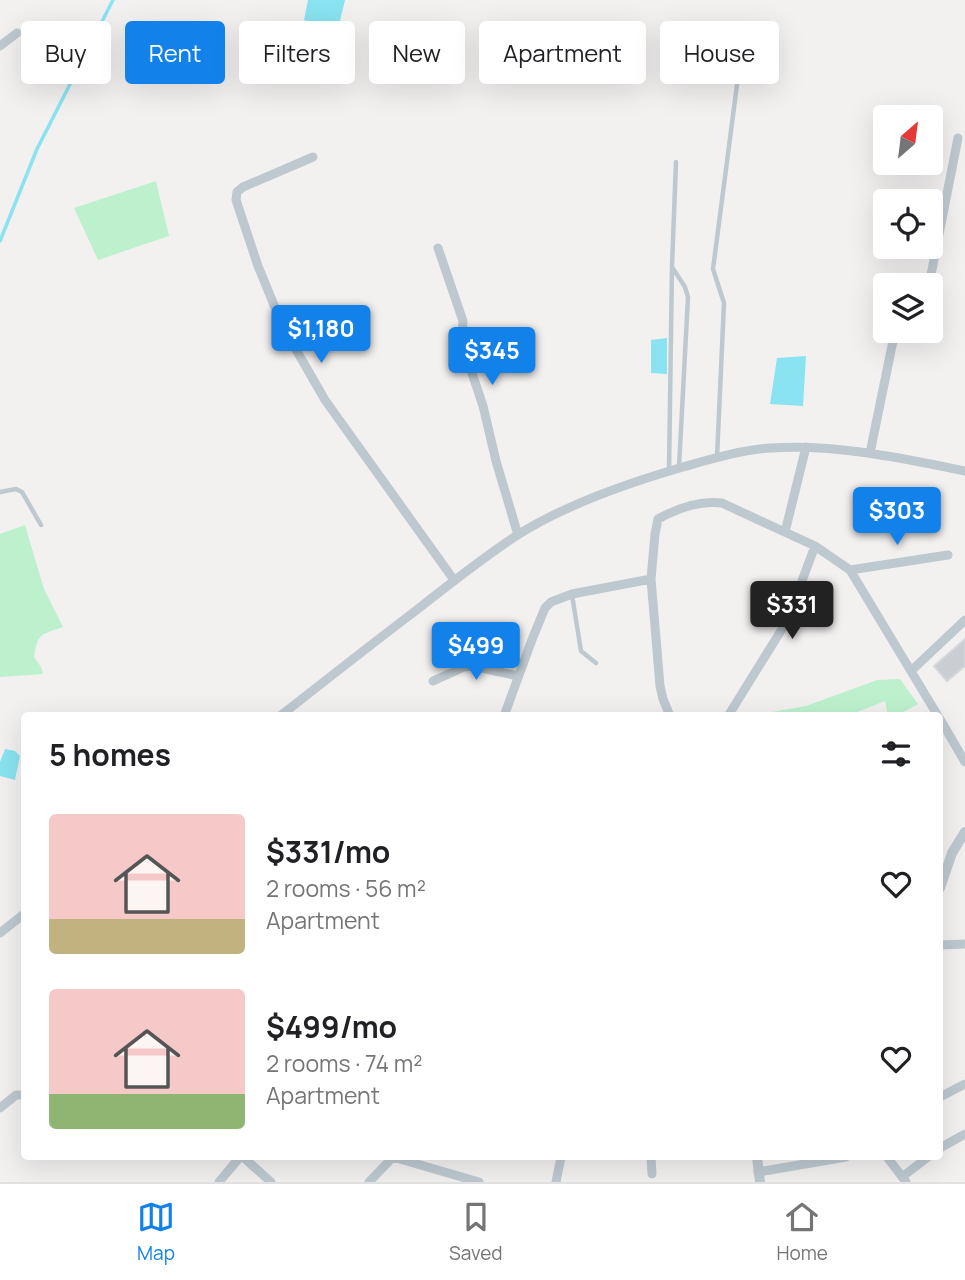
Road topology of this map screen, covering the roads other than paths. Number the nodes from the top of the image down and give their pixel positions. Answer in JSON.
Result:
{"nodes":[{"id":1,"x":17,"y":33,"type":"dead end"},
{"id":2,"x":0,"y":46,"type":"edge"},
{"id":3,"x":737,"y":84,"type":"edge"},
{"id":4,"x":958,"y":138,"type":"dead end"},
{"id":5,"x":313,"y":157,"type":"dead end"},
{"id":6,"x":676,"y":162,"type":"dead end"},
{"id":7,"x":439,"y":248,"type":"dead end"},
{"id":8,"x":672,"y":266,"type":"junction"},
{"id":9,"x":931,"y":273,"type":"edge"},
{"id":10,"x":893,"y":343,"type":"edge"},
{"id":11,"x":806,"y":447,"type":"junction"},
{"id":12,"x":870,"y":453,"type":"junction"},
{"id":13,"x":716,"y":458,"type":"junction"},
{"id":14,"x":674,"y":470,"type":"junction"},
{"id":15,"x":965,"y":471,"type":"edge"},
{"id":16,"x":0,"y":492,"type":"edge"},
{"id":17,"x":41,"y":524,"type":"dead end"},
{"id":18,"x":785,"y":532,"type":"junction"},
{"id":19,"x":518,"y":535,"type":"junction"},
{"id":20,"x":815,"y":546,"type":"junction"},
{"id":21,"x":948,"y":555,"type":"dead end"},
{"id":22,"x":850,"y":570,"type":"junction"},
{"id":23,"x":651,"y":579,"type":"junction"},
{"id":24,"x":454,"y":580,"type":"junction"},
{"id":25,"x":572,"y":594,"type":"junction"},
{"id":26,"x":965,"y":620,"type":"edge"},
{"id":27,"x":596,"y":663,"type":"dead end"},
{"id":28,"x":911,"y":671,"type":"junction"},
{"id":29,"x":518,"y":676,"type":"junction"},
{"id":30,"x":433,"y":681,"type":"dead end"},
{"id":31,"x":285,"y":712,"type":"edge"},
{"id":32,"x":505,"y":712,"type":"edge"},
{"id":33,"x":668,"y":712,"type":"edge"},
{"id":34,"x":730,"y":712,"type":"edge"},
{"id":35,"x":935,"y":712,"type":"edge"},
{"id":36,"x":943,"y":725,"type":"edge"},
{"id":37,"x":965,"y":762,"type":"edge"},
{"id":38,"x":965,"y":832,"type":"edge"},
{"id":39,"x":943,"y":852,"type":"edge"},
{"id":40,"x":952,"y":853,"type":"junction"},
{"id":41,"x":943,"y":879,"type":"edge"},
{"id":42,"x":21,"y":916,"type":"edge"},
{"id":43,"x":0,"y":933,"type":"edge"},
{"id":44,"x":965,"y":944,"type":"edge"},
{"id":45,"x":943,"y":945,"type":"edge"},
{"id":46,"x":965,"y":1084,"type":"edge"},
{"id":47,"x":21,"y":1095,"type":"edge"},
{"id":48,"x":943,"y":1095,"type":"edge"},
{"id":49,"x":0,"y":1108,"type":"edge"},
{"id":50,"x":965,"y":1134,"type":"edge"},
{"id":51,"x":943,"y":1146,"type":"edge"},
{"id":52,"x":238,"y":1160,"type":"edge"},
{"id":53,"x":245,"y":1160,"type":"edge"},
{"id":54,"x":390,"y":1160,"type":"edge"},
{"id":55,"x":403,"y":1160,"type":"edge"},
{"id":56,"x":560,"y":1160,"type":"edge"},
{"id":57,"x":652,"y":1160,"type":"edge"},
{"id":58,"x":833,"y":1160,"type":"edge"},
{"id":59,"x":889,"y":1160,"type":"edge"},
{"id":60,"x":925,"y":1160,"type":"edge"},
{"id":61,"x":652,"y":1174,"type":"dead end"},
{"id":62,"x":759,"y":1177,"type":"edge"},
{"id":63,"x":904,"y":1179,"type":"edge"},
{"id":64,"x":219,"y":1182,"type":"edge"},
{"id":65,"x":271,"y":1182,"type":"edge"},
{"id":66,"x":369,"y":1182,"type":"edge"},
{"id":67,"x":478,"y":1182,"type":"edge"},
{"id":68,"x":556,"y":1182,"type":"edge"}],
"edges":[{"from":1,"to":2,"type":"street"},
{"from":3,"to":13,"type":"lane"},
{"from":4,"to":9,"type":"street"},
{"from":5,"to":24,"type":"street"},
{"from":6,"to":8,"type":"lane"},
{"from":7,"to":19,"type":"street"},
{"from":8,"to":14,"type":"lane"},
{"from":8,"to":14,"type":"lane"},
{"from":10,"to":12,"type":"street"},
{"from":11,"to":12,"type":"street"},
{"from":11,"to":13,"type":"street"},
{"from":11,"to":18,"type":"street"},
{"from":12,"to":15,"type":"street"},
{"from":13,"to":14,"type":"street"},
{"from":14,"to":19,"type":"street"},
{"from":16,"to":17,"type":"lane"},
{"from":18,"to":20,"type":"street"},
{"from":18,"to":23,"type":"street"},
{"from":19,"to":24,"type":"street"},
{"from":20,"to":22,"type":"street"},
{"from":20,"to":34,"type":"street"},
{"from":21,"to":22,"type":"street"},
{"from":22,"to":28,"type":"street"},
{"from":23,"to":25,"type":"street"},
{"from":23,"to":33,"type":"street"},
{"from":24,"to":31,"type":"street"},
{"from":25,"to":27,"type":"lane"},
{"from":25,"to":29,"type":"street"},
{"from":26,"to":28,"type":"street"},
{"from":28,"to":35,"type":"street"},
{"from":29,"to":30,"type":"street"},
{"from":29,"to":32,"type":"street"},
{"from":36,"to":37,"type":"street"},
{"from":38,"to":40,"type":"street"},
{"from":39,"to":40,"type":"street"},
{"from":40,"to":41,"type":"street"},
{"from":42,"to":43,"type":"street"},
{"from":44,"to":45,"type":"street"},
{"from":46,"to":48,"type":"street"},
{"from":47,"to":49,"type":"street"},
{"from":50,"to":51,"type":"street"},
{"from":52,"to":64,"type":"street"},
{"from":53,"to":65,"type":"street"},
{"from":54,"to":66,"type":"street"},
{"from":55,"to":67,"type":"street"},
{"from":56,"to":68,"type":"street"},
{"from":57,"to":61,"type":"street"},
{"from":58,"to":62,"type":"street"},
{"from":59,"to":63,"type":"street"},
{"from":60,"to":63,"type":"street"}]}
